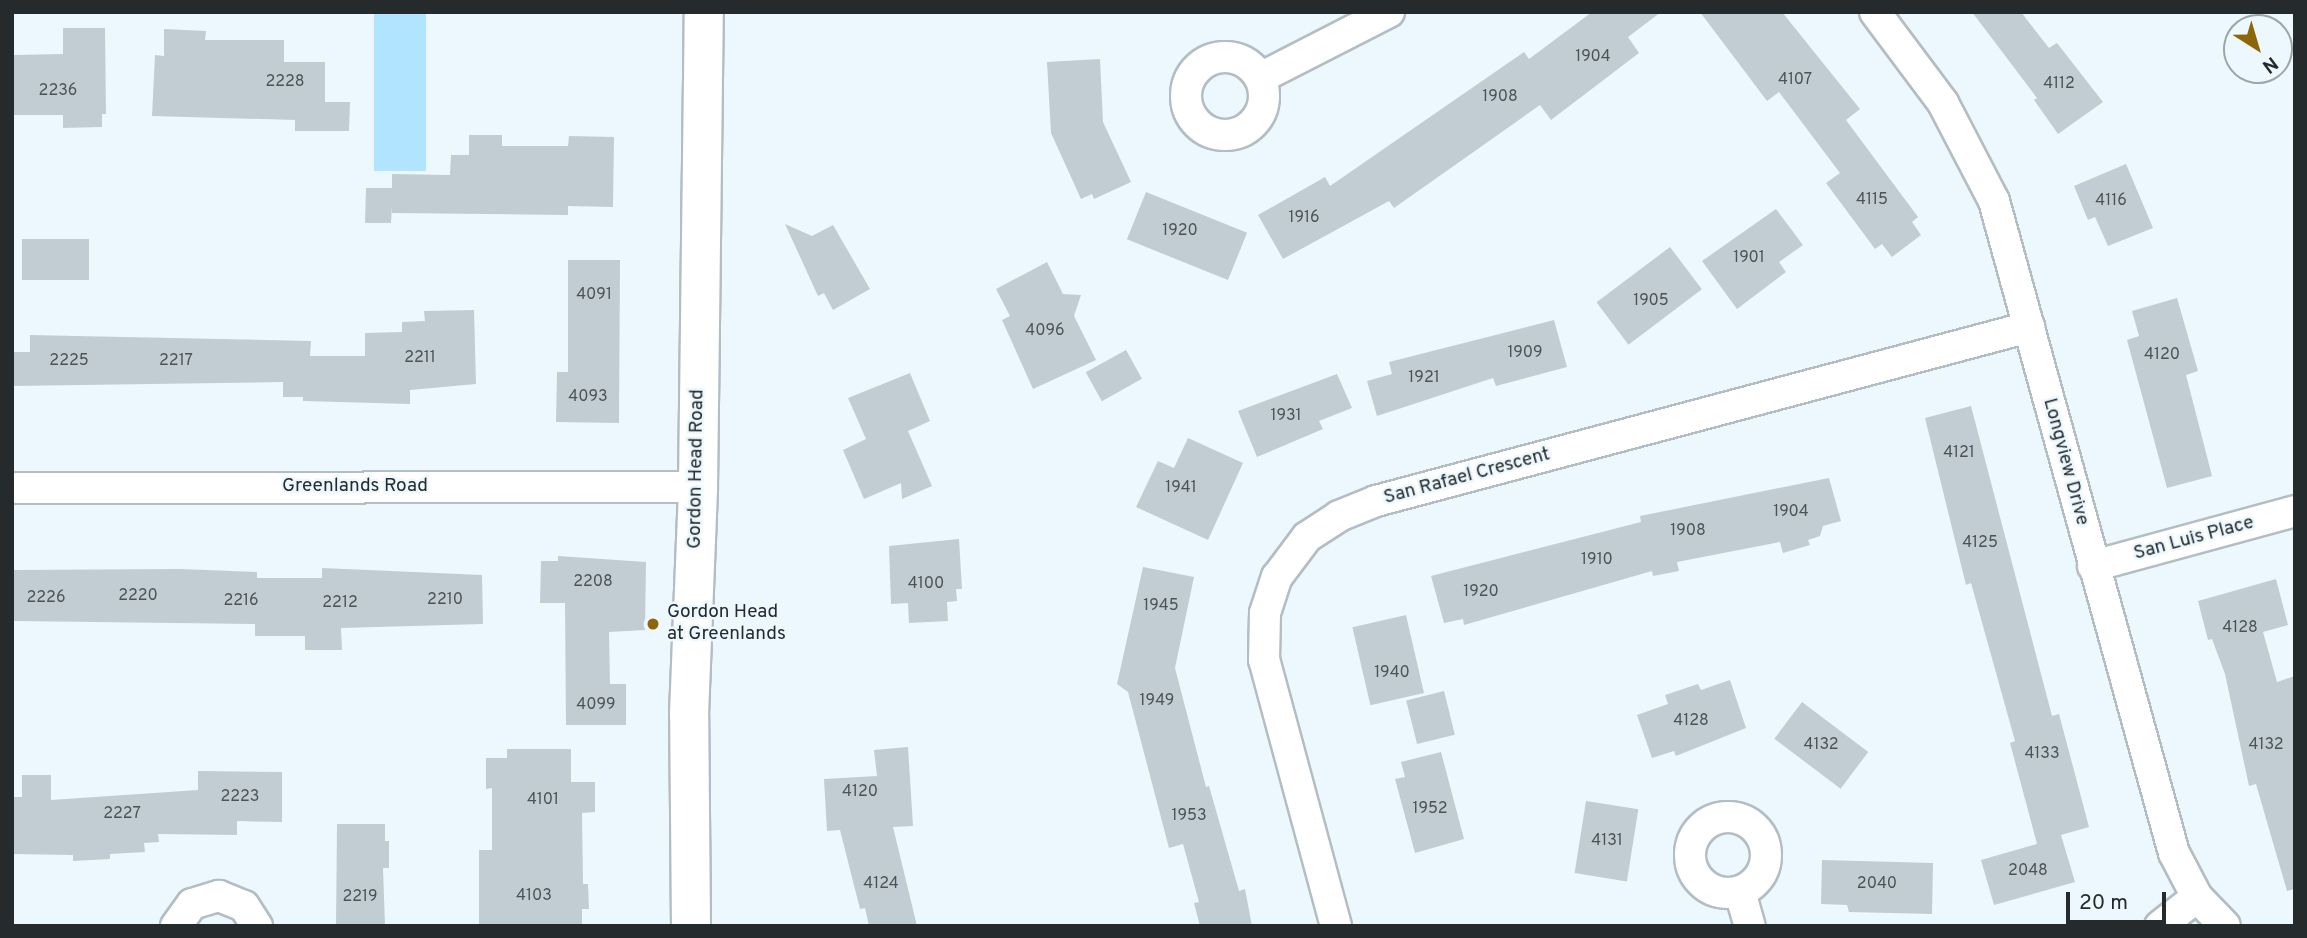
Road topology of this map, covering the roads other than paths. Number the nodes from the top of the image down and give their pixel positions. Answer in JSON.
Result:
{"nodes":[{"id":1,"x":704,"y":12,"type":"edge"},
{"id":2,"x":1389,"y":12,"type":"edge"},
{"id":3,"x":1875,"y":12,"type":"edge"},
{"id":4,"x":1259,"y":78,"type":"dead end"},
{"id":5,"x":2029,"y":327,"type":"junction"},
{"id":6,"x":698,"y":487,"type":"junction"},
{"id":7,"x":12,"y":488,"type":"edge"},
{"id":8,"x":2295,"y":511,"type":"edge"},
{"id":9,"x":2093,"y":566,"type":"junction"},
{"id":10,"x":1740,"y":892,"type":"dead end"},
{"id":11,"x":2197,"y":897,"type":"junction"},
{"id":12,"x":176,"y":926,"type":"edge"},
{"id":13,"x":257,"y":926,"type":"edge"},
{"id":14,"x":691,"y":926,"type":"edge"},
{"id":15,"x":1336,"y":926,"type":"edge"},
{"id":16,"x":1750,"y":926,"type":"edge"},
{"id":17,"x":2161,"y":926,"type":"edge"},
{"id":18,"x":2225,"y":926,"type":"edge"}],
"edges":[{"from":1,"to":6,"type":"main road","name":"Gordon Head Road"},
{"from":2,"to":4,"type":"street"},
{"from":3,"to":5,"type":"street","name":"Longview Drive"},
{"from":5,"to":9,"type":"street","name":"Longview Drive"},
{"from":5,"to":15,"type":"street","name":"San Rafael Crescent"},
{"from":6,"to":7,"type":"street","name":"Greenlands Road"},
{"from":6,"to":14,"type":"main road","name":"Gordon Head Road"},
{"from":8,"to":9,"type":"street","name":"San Luis Place"},
{"from":9,"to":11,"type":"street","name":"Longview Drive"},
{"from":10,"to":16,"type":"street"},
{"from":11,"to":17,"type":"street"},
{"from":11,"to":18,"type":"street","name":"Longview Drive"},
{"from":12,"to":13,"type":"street"}]}
